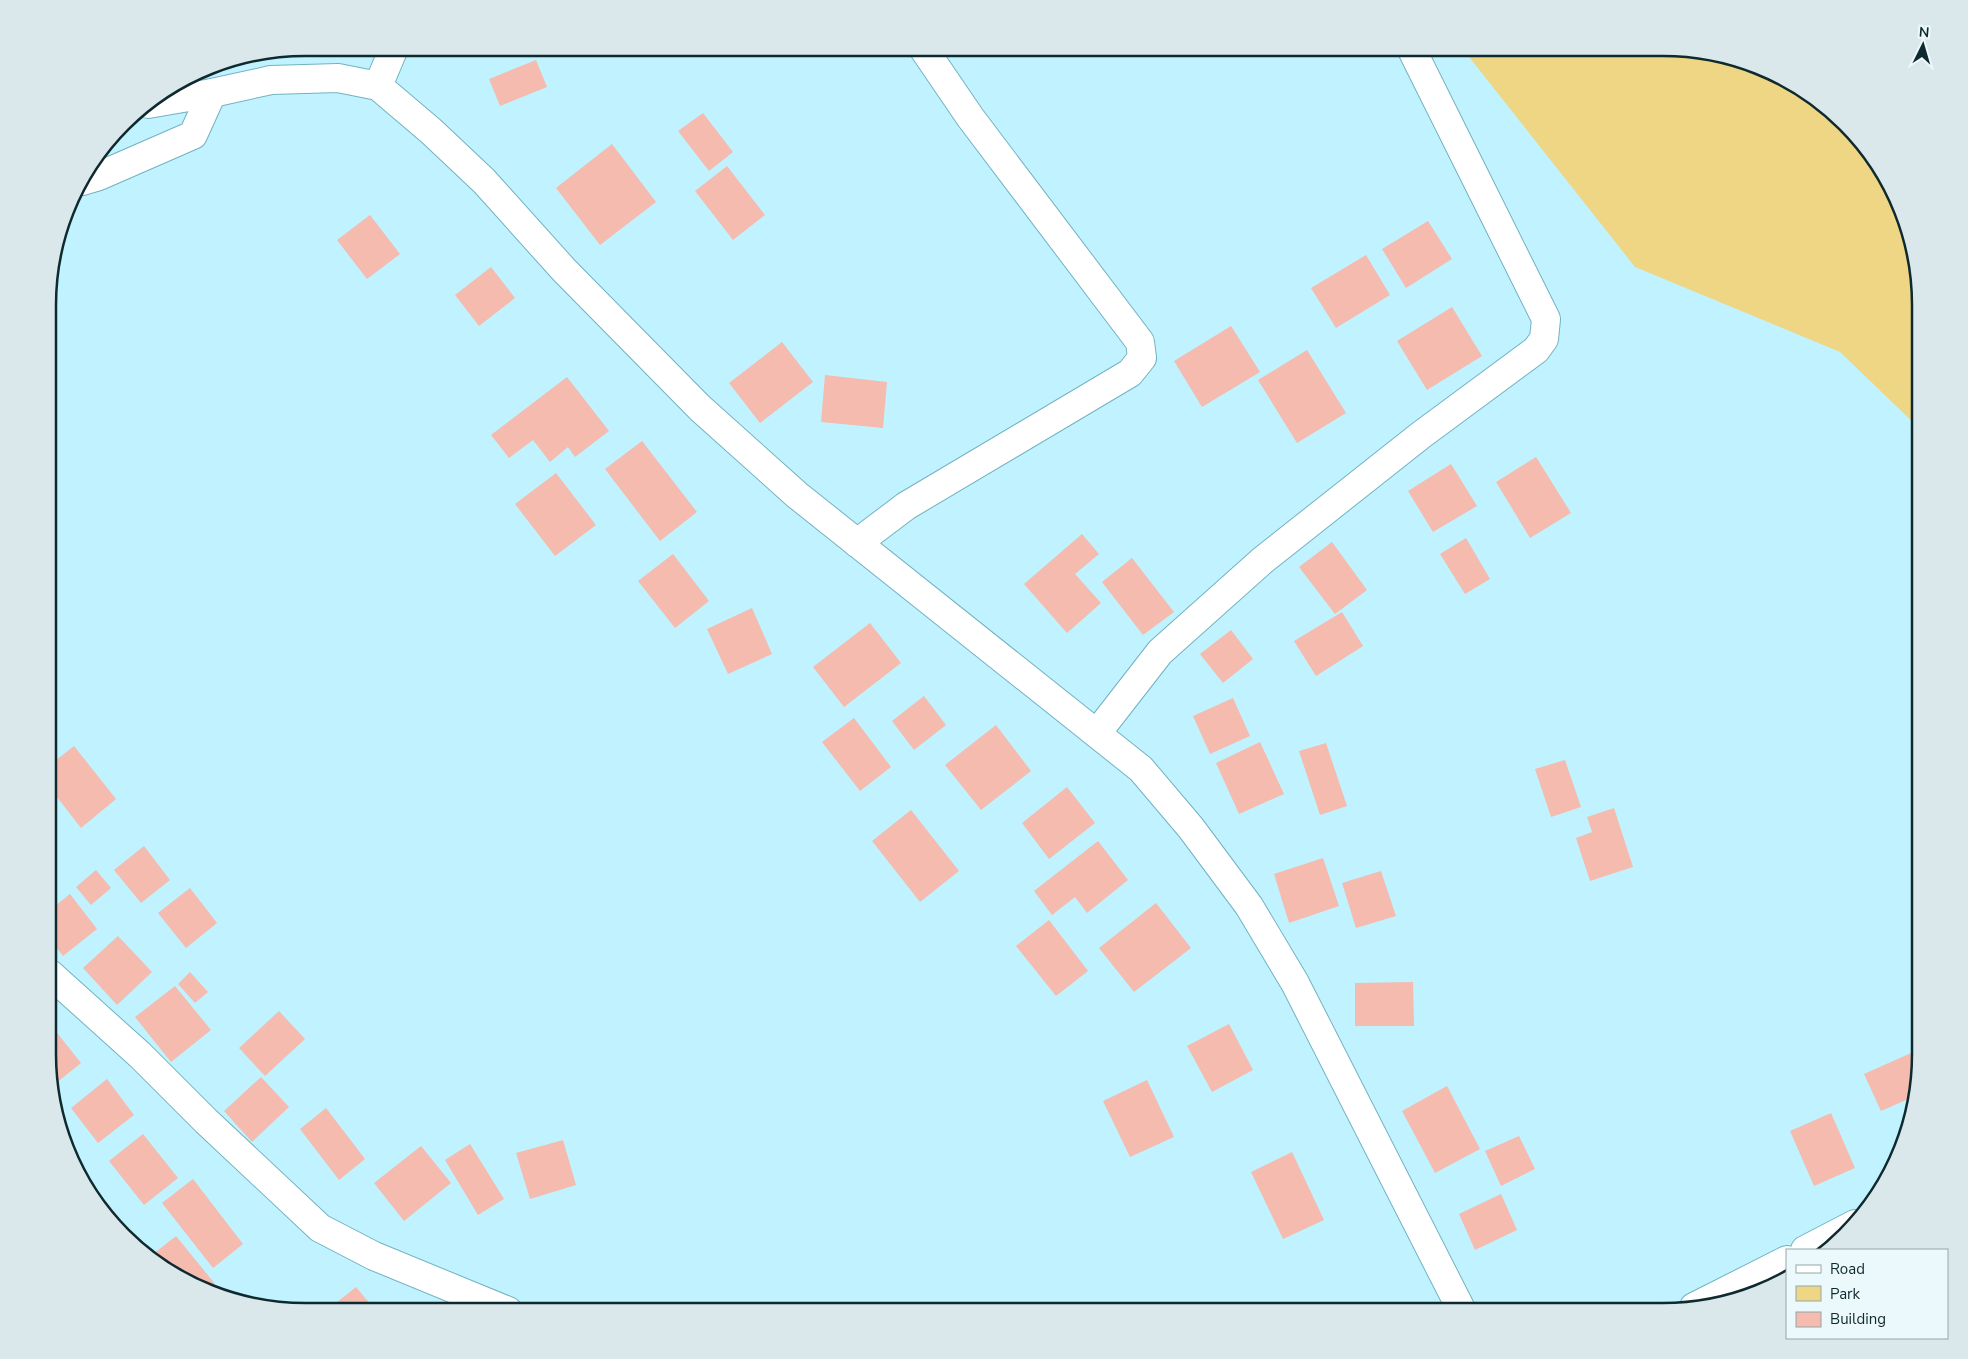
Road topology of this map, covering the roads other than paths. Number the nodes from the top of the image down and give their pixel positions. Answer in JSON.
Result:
{"nodes":[{"id":1,"x":391,"y":56,"type":"edge"},
{"id":2,"x":928,"y":56,"type":"edge"},
{"id":3,"x":1415,"y":56,"type":"edge"},
{"id":4,"x":378,"y":86,"type":"junction"},
{"id":5,"x":212,"y":93,"type":"junction"},
{"id":6,"x":162,"y":102,"type":"edge"},
{"id":7,"x":92,"y":178,"type":"edge"},
{"id":8,"x":857,"y":543,"type":"junction"},
{"id":9,"x":1097,"y":733,"type":"junction"},
{"id":10,"x":56,"y":979,"type":"edge"},
{"id":11,"x":1833,"y":1235,"type":"edge"},
{"id":12,"x":1807,"y":1249,"type":"edge"},
{"id":13,"x":1786,"y":1261,"type":"edge"},
{"id":14,"x":1713,"y":1298,"type":"edge"},
{"id":15,"x":489,"y":1303,"type":"edge"},
{"id":16,"x":1458,"y":1303,"type":"edge"}],
"edges":[{"from":1,"to":4,"type":"street"},
{"from":2,"to":8,"type":"street"},
{"from":3,"to":9,"type":"street"},
{"from":4,"to":5,"type":"street"},
{"from":4,"to":8,"type":"street"},
{"from":5,"to":6,"type":"street"},
{"from":5,"to":7,"type":"street"},
{"from":8,"to":9,"type":"street"},
{"from":9,"to":16,"type":"street"},
{"from":10,"to":15,"type":"street"},
{"from":11,"to":12,"type":"street"},
{"from":13,"to":14,"type":"street"}]}
